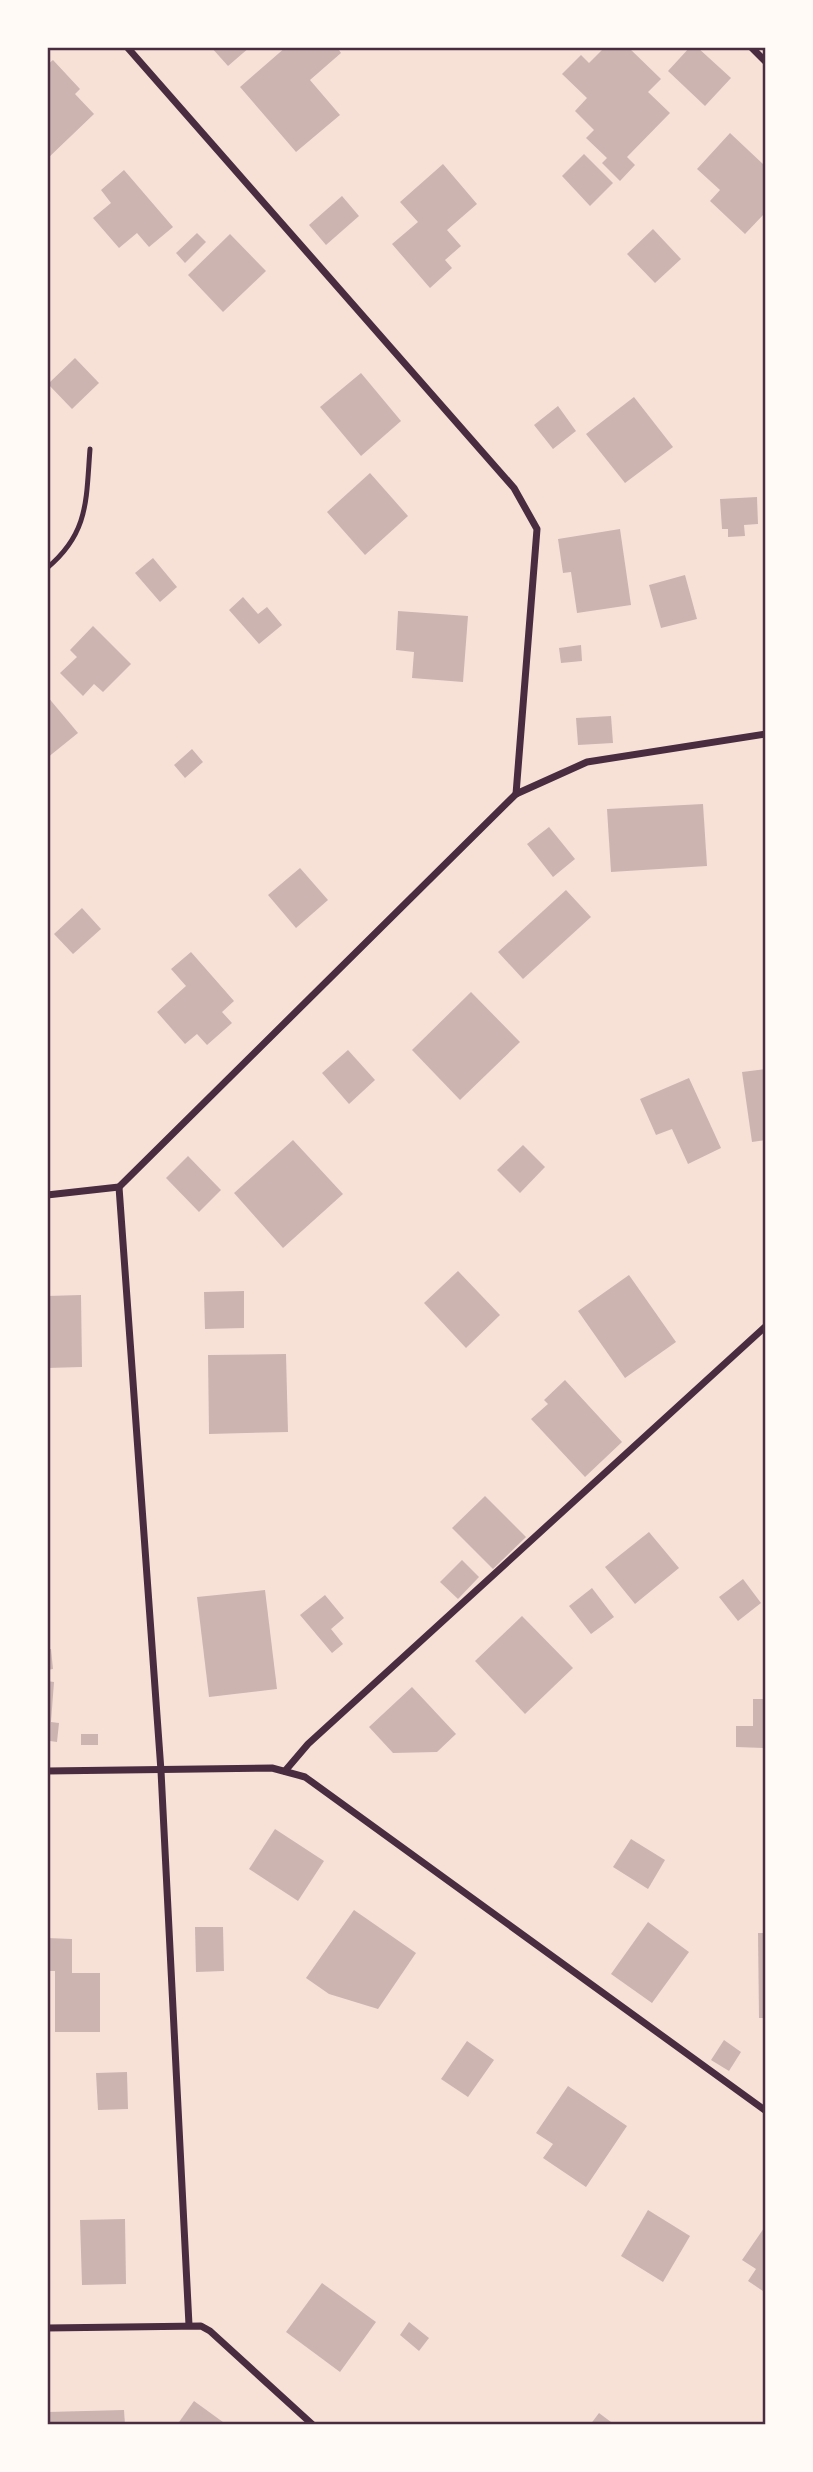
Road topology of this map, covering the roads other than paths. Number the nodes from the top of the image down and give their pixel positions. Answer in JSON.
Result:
{"nodes":[{"id":1,"x":127,"y":47,"type":"edge"},
{"id":2,"x":751,"y":47,"type":"edge"},
{"id":3,"x":766,"y":61,"type":"edge"},
{"id":4,"x":90,"y":449,"type":"dead end"},
{"id":5,"x":47,"y":568,"type":"edge"},
{"id":6,"x":766,"y":734,"type":"edge"},
{"id":7,"x":516,"y":794,"type":"junction"},
{"id":8,"x":119,"y":1188,"type":"junction"},
{"id":9,"x":47,"y":1195,"type":"edge"},
{"id":10,"x":766,"y":1326,"type":"edge"},
{"id":11,"x":47,"y":1771,"type":"edge"},
{"id":12,"x":161,"y":1771,"type":"junction"},
{"id":13,"x":285,"y":1771,"type":"junction"},
{"id":14,"x":766,"y":2111,"type":"edge"},
{"id":15,"x":189,"y":2325,"type":"junction"},
{"id":16,"x":47,"y":2328,"type":"edge"},
{"id":17,"x":313,"y":2425,"type":"edge"}],
"edges":[{"from":1,"to":7,"type":"street"},
{"from":2,"to":3,"type":"street"},
{"from":4,"to":5,"type":"lane"},
{"from":6,"to":7,"type":"street"},
{"from":7,"to":8,"type":"street"},
{"from":8,"to":9,"type":"street"},
{"from":8,"to":12,"type":"street"},
{"from":10,"to":13,"type":"street"},
{"from":11,"to":12,"type":"street"},
{"from":12,"to":13,"type":"street"},
{"from":12,"to":15,"type":"street"},
{"from":13,"to":14,"type":"street"},
{"from":15,"to":16,"type":"street"},
{"from":15,"to":17,"type":"street"}]}
